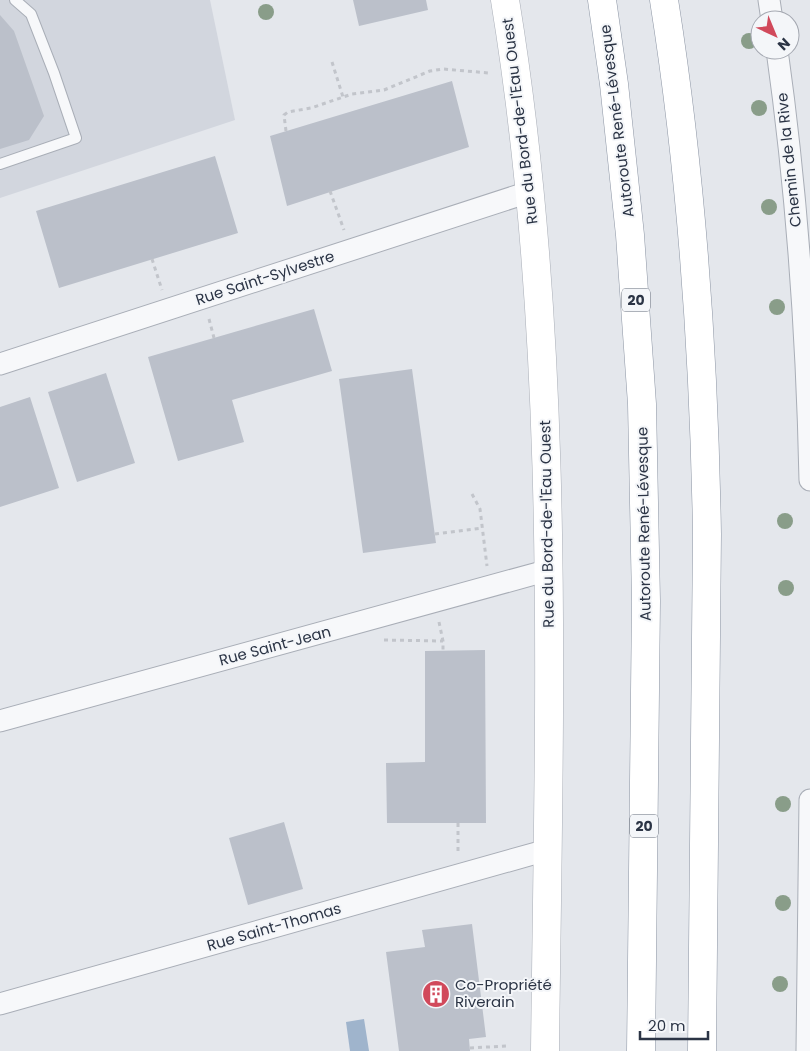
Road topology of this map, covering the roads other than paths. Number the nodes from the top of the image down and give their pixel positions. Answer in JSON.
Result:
{"nodes":[{"id":1,"x":15,"y":0,"type":"edge"},
{"id":2,"x":505,"y":0,"type":"edge"},
{"id":3,"x":602,"y":0,"type":"edge"},
{"id":4,"x":664,"y":0,"type":"edge"},
{"id":5,"x":778,"y":60,"type":"edge"},
{"id":6,"x":0,"y":164,"type":"edge"},
{"id":7,"x":529,"y":192,"type":"junction"},
{"id":8,"x":0,"y":364,"type":"edge"},
{"id":9,"x":810,"y":480,"type":"edge"},
{"id":10,"x":549,"y":570,"type":"junction"},
{"id":11,"x":0,"y":721,"type":"edge"},
{"id":12,"x":810,"y":800,"type":"edge"},
{"id":13,"x":547,"y":850,"type":"junction"},
{"id":14,"x":0,"y":1004,"type":"edge"},
{"id":15,"x":545,"y":1051,"type":"edge"},
{"id":16,"x":641,"y":1051,"type":"edge"},
{"id":17,"x":702,"y":1051,"type":"edge"},
{"id":18,"x":807,"y":1051,"type":"edge"}],
"edges":[{"from":1,"to":6,"type":"lane"},
{"from":2,"to":7,"type":"main road","name":"Rue du Bord-de-l'Eau Ouest"},
{"from":3,"to":16,"type":"main road","name":"Autoroute René-Lévesque","number":"20"},
{"from":4,"to":17,"type":"main road"},
{"from":5,"to":9,"type":"street","name":"Chemin de la Rive"},
{"from":7,"to":8,"type":"street","name":"Rue Saint-Sylvestre"},
{"from":7,"to":10,"type":"main road","name":"Rue du Bord-de-l'Eau Ouest"},
{"from":10,"to":11,"type":"street","name":"Rue Saint-Jean"},
{"from":10,"to":13,"type":"main road","name":"Rue du Bord-de-l'Eau Ouest"},
{"from":12,"to":18,"type":"street"},
{"from":13,"to":14,"type":"street","name":"Rue Saint-Thomas"},
{"from":13,"to":15,"type":"main road","name":"Rue du Bord-de-l'Eau Ouest"}]}
